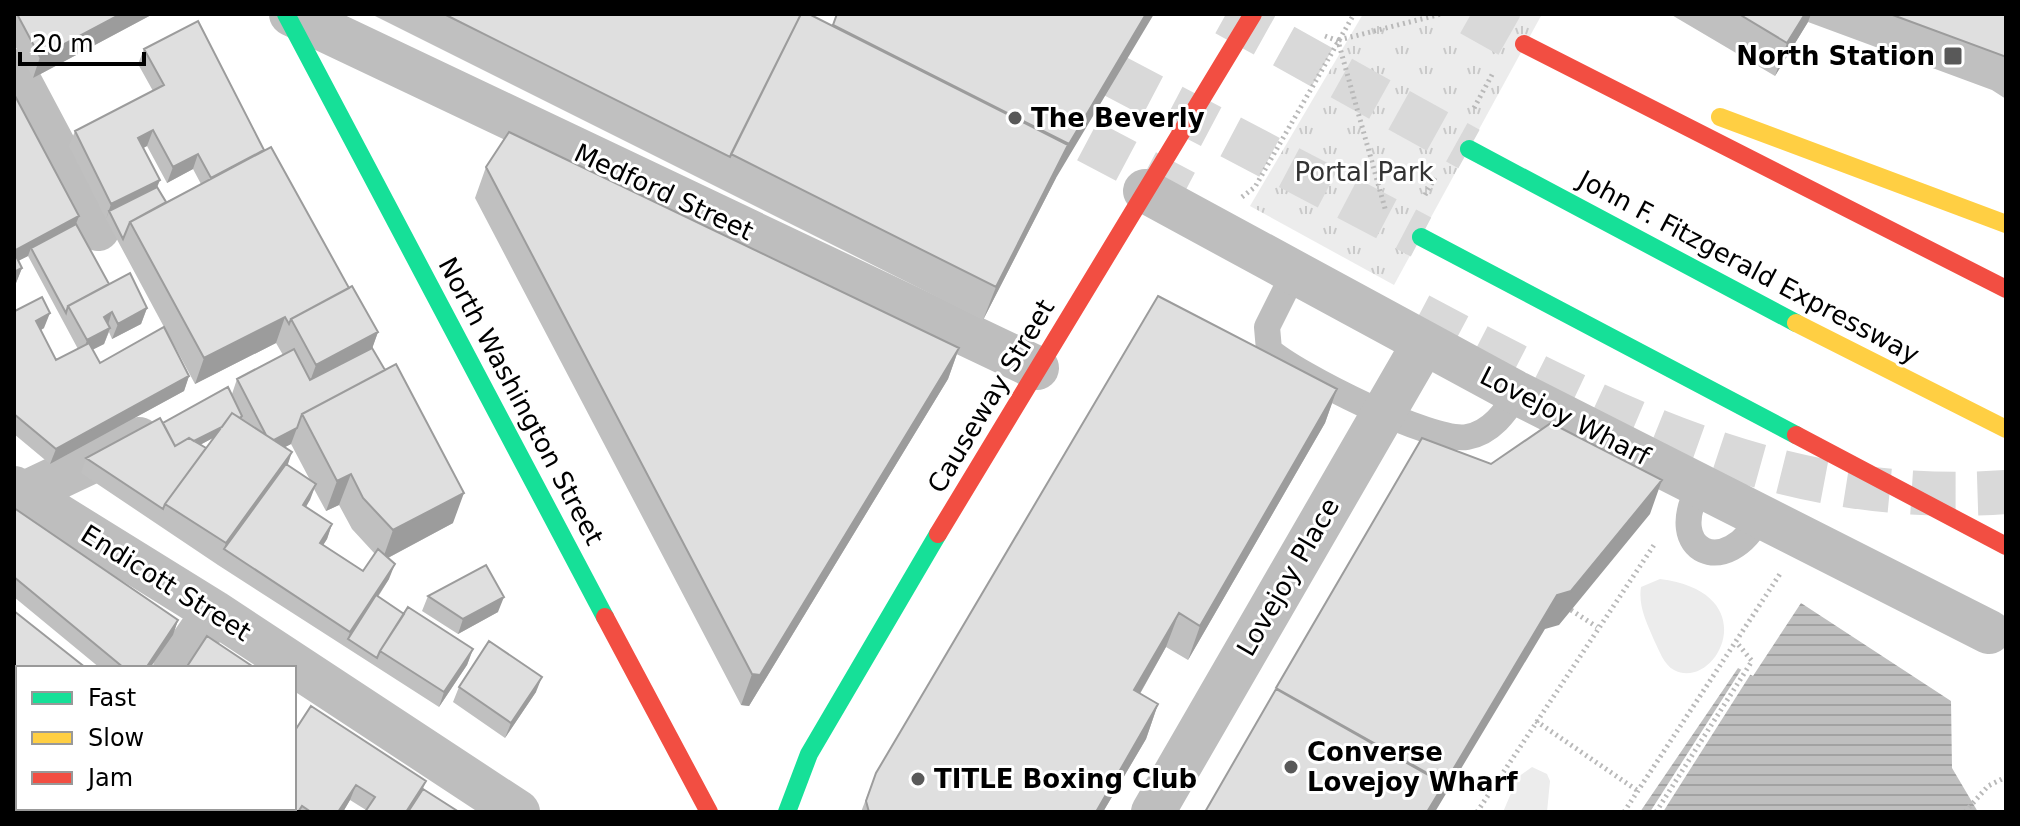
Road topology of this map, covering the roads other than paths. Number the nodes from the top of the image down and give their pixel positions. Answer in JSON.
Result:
{"nodes":[{"id":1,"x":289,"y":14,"type":"edge"},
{"id":2,"x":1253,"y":14,"type":"edge"},
{"id":3,"x":14,"y":71,"type":"edge"},
{"id":4,"x":1469,"y":149,"type":"tunnel mouth"},
{"id":5,"x":1145,"y":191,"type":"junction"},
{"id":6,"x":2006,"y":224,"type":"edge"},
{"id":7,"x":98,"y":229,"type":"dead end"},
{"id":8,"x":1421,"y":237,"type":"tunnel mouth"},
{"id":9,"x":1294,"y":273,"type":"junction"},
{"id":10,"x":2006,"y":289,"type":"edge"},
{"id":11,"x":1424,"y":343,"type":"junction"},
{"id":12,"x":1037,"y":368,"type":"junction"},
{"id":13,"x":1517,"y":393,"type":"junction"},
{"id":14,"x":1382,"y":414,"type":"junction"},
{"id":15,"x":181,"y":419,"type":"edge"},
{"id":16,"x":2006,"y":429,"type":"edge"},
{"id":17,"x":1700,"y":486,"type":"junction"},
{"id":18,"x":18,"y":491,"type":"edge"},
{"id":19,"x":1760,"y":516,"type":"junction"},
{"id":20,"x":2006,"y":546,"type":"edge"},
{"id":21,"x":214,"y":612,"type":"junction"},
{"id":22,"x":1989,"y":632,"type":"dead end"},
{"id":23,"x":176,"y":666,"type":"edge"},
{"id":24,"x":518,"y":812,"type":"edge"},
{"id":25,"x":709,"y":812,"type":"edge"},
{"id":26,"x":787,"y":812,"type":"edge"},
{"id":27,"x":1153,"y":812,"type":"edge"}],
"edges":[{"from":1,"to":12,"type":"street","name":"Medford Street"},
{"from":1,"to":25,"type":"main road","name":"North Washington Street"},
{"from":2,"to":5,"type":"main road","name":"Causeway Street"},
{"from":3,"to":7,"type":"street"},
{"from":4,"to":16,"type":"main road","name":"John F. Fitzgerald Expressway"},
{"from":5,"to":9,"type":"street","name":"Lovejoy Wharf"},
{"from":5,"to":12,"type":"main road","name":"Causeway Street"},
{"from":6,"to":10,"type":"main road"},
{"from":8,"to":20,"type":"main road"},
{"from":9,"to":11,"type":"street","name":"Lovejoy Wharf"},
{"from":9,"to":14,"type":"lane"},
{"from":11,"to":13,"type":"street","name":"Lovejoy Wharf"},
{"from":11,"to":14,"type":"street","name":"Lovejoy Place"},
{"from":12,"to":26,"type":"main road","name":"Causeway Street"},
{"from":13,"to":14,"type":"lane"},
{"from":13,"to":17,"type":"street","name":"Lovejoy Wharf"},
{"from":14,"to":27,"type":"street","name":"Lovejoy Place"},
{"from":15,"to":18,"type":"street"},
{"from":17,"to":19,"type":"street","name":"Lovejoy Wharf"},
{"from":17,"to":19,"type":"lane"},
{"from":18,"to":21,"type":"street","name":"Endicott Street"},
{"from":19,"to":22,"type":"street","name":"Lovejoy Wharf"},
{"from":21,"to":23,"type":"street"},
{"from":21,"to":24,"type":"street","name":"Endicott Street"}]}
